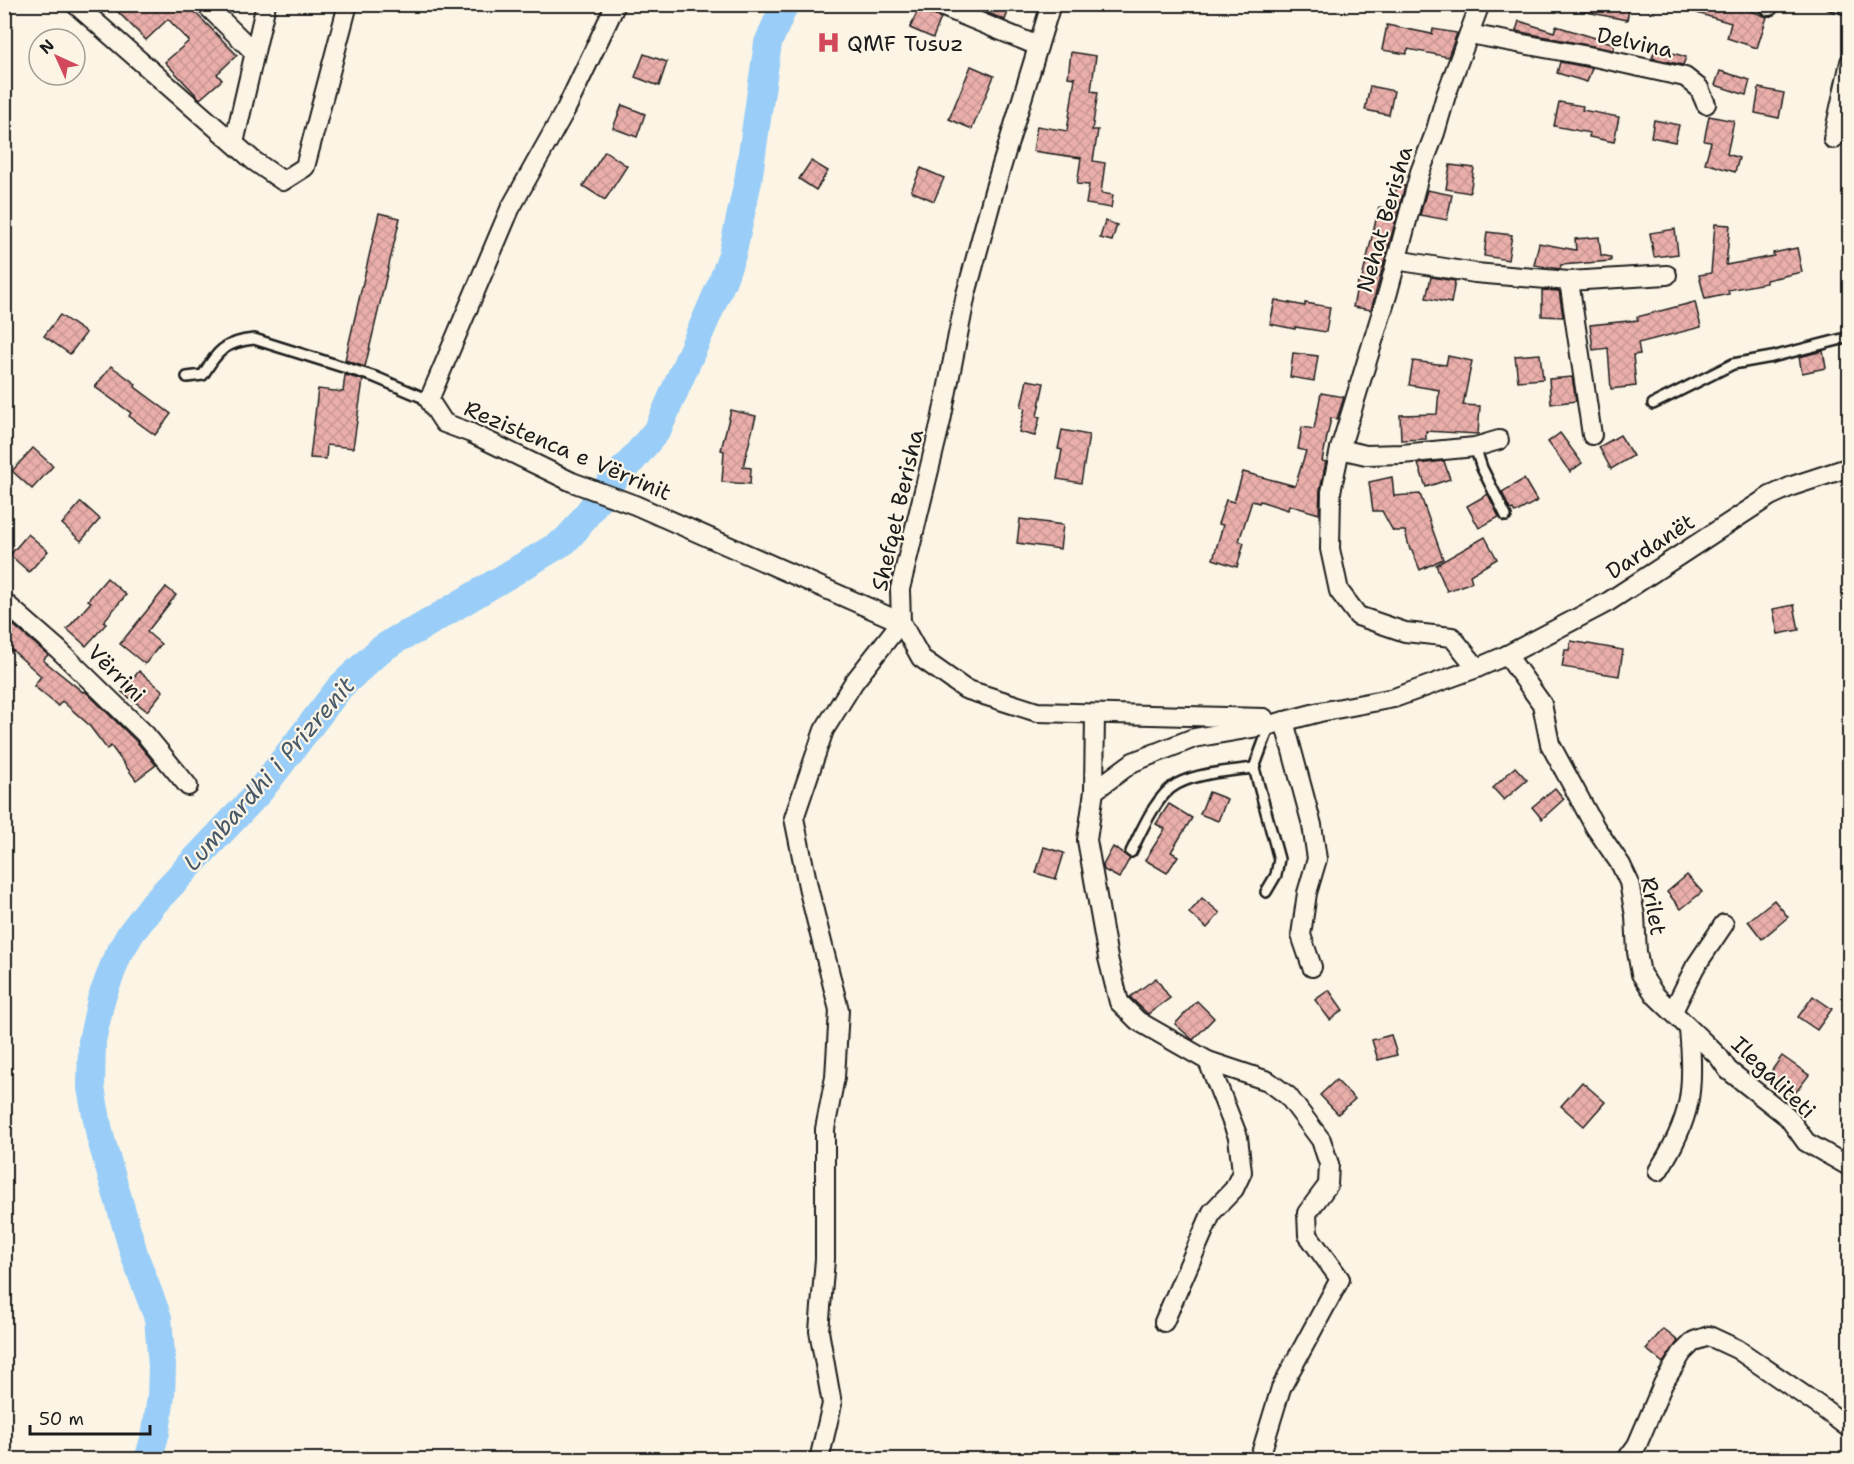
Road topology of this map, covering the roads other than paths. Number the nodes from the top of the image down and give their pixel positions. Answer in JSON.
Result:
{"nodes":[{"id":1,"x":75,"y":4,"type":"edge"},
{"id":2,"x":205,"y":4,"type":"edge"},
{"id":3,"x":266,"y":4,"type":"edge"},
{"id":4,"x":348,"y":4,"type":"edge"},
{"id":5,"x":616,"y":4,"type":"edge"},
{"id":6,"x":936,"y":4,"type":"edge"},
{"id":7,"x":1051,"y":4,"type":"edge"},
{"id":8,"x":1480,"y":4,"type":"edge"},
{"id":9,"x":1830,"y":4,"type":"edge"},
{"id":10,"x":1850,"y":10,"type":"edge"},
{"id":11,"x":1469,"y":34,"type":"junction"},
{"id":12,"x":1038,"y":46,"type":"junction"},
{"id":13,"x":254,"y":52,"type":"junction"},
{"id":14,"x":1850,"y":62,"type":"edge"},
{"id":15,"x":1706,"y":104,"type":"dead end"},
{"id":16,"x":1833,"y":139,"type":"dead end"},
{"id":17,"x":234,"y":143,"type":"junction"},
{"id":18,"x":1396,"y":260,"type":"junction"},
{"id":19,"x":1667,"y":275,"type":"dead end"},
{"id":20,"x":1569,"y":282,"type":"junction"},
{"id":21,"x":1850,"y":337,"type":"edge"},
{"id":22,"x":187,"y":377,"type":"dead end"},
{"id":23,"x":429,"y":400,"type":"junction"},
{"id":24,"x":1653,"y":405,"type":"dead end"},
{"id":25,"x":1592,"y":435,"type":"dead end"},
{"id":26,"x":1499,"y":440,"type":"dead end"},
{"id":27,"x":1475,"y":447,"type":"junction"},
{"id":28,"x":1340,"y":449,"type":"junction"},
{"id":29,"x":1850,"y":467,"type":"edge"},
{"id":30,"x":1506,"y":516,"type":"dead end"},
{"id":31,"x":4,"y":602,"type":"edge"},
{"id":32,"x":901,"y":622,"type":"junction"},
{"id":33,"x":1507,"y":655,"type":"junction"},
{"id":34,"x":1477,"y":668,"type":"junction"},
{"id":35,"x":1095,"y":714,"type":"junction"},
{"id":36,"x":1277,"y":723,"type":"junction"},
{"id":37,"x":1254,"y":768,"type":"junction"},
{"id":38,"x":188,"y":786,"type":"dead end"},
{"id":39,"x":1094,"y":791,"type":"junction"},
{"id":40,"x":1131,"y":852,"type":"dead end"},
{"id":41,"x":1266,"y":892,"type":"dead end"},
{"id":42,"x":1724,"y":924,"type":"dead end"},
{"id":43,"x":1312,"y":967,"type":"dead end"},
{"id":44,"x":1672,"y":1011,"type":"junction"},
{"id":45,"x":1689,"y":1030,"type":"junction"},
{"id":46,"x":1208,"y":1061,"type":"junction"},
{"id":47,"x":1850,"y":1167,"type":"edge"},
{"id":48,"x":1658,"y":1171,"type":"dead end"},
{"id":49,"x":1164,"y":1322,"type":"dead end"},
{"id":50,"x":1850,"y":1429,"type":"edge"},
{"id":51,"x":819,"y":1460,"type":"edge"},
{"id":52,"x":1258,"y":1460,"type":"edge"},
{"id":53,"x":1626,"y":1460,"type":"edge"}],
"edges":[{"from":1,"to":17,"type":"street"},
{"from":2,"to":13,"type":"street"},
{"from":3,"to":13,"type":"street"},
{"from":4,"to":17,"type":"street"},
{"from":5,"to":23,"type":"street"},
{"from":6,"to":12,"type":"street"},
{"from":7,"to":12,"type":"street","name":"Shefqet Berisha"},
{"from":8,"to":11,"type":"street","name":"Nehat Berisha"},
{"from":9,"to":10,"type":"lane"},
{"from":11,"to":15,"type":"street","name":"Delvina"},
{"from":11,"to":18,"type":"street","name":"Nehat Berisha"},
{"from":12,"to":32,"type":"street","name":"Shefqet Berisha"},
{"from":13,"to":17,"type":"street"},
{"from":14,"to":16,"type":"street"},
{"from":18,"to":20,"type":"street"},
{"from":18,"to":28,"type":"street","name":"Nehat Berisha"},
{"from":19,"to":20,"type":"street"},
{"from":20,"to":25,"type":"street"},
{"from":21,"to":24,"type":"lane"},
{"from":22,"to":23,"type":"lane"},
{"from":23,"to":32,"type":"street","name":"Rezistenca e Vërrinit"},
{"from":26,"to":27,"type":"street"},
{"from":27,"to":28,"type":"street"},
{"from":27,"to":30,"type":"lane"},
{"from":28,"to":34,"type":"street","name":"Nehat Berisha"},
{"from":29,"to":33,"type":"street","name":"Dardanët"},
{"from":31,"to":38,"type":"street","name":"Vërrini"},
{"from":32,"to":35,"type":"street","name":"Shefqet Berisha"},
{"from":32,"to":51,"type":"street"},
{"from":33,"to":34,"type":"street","name":"Dardanët"},
{"from":33,"to":44,"type":"street","name":"Rrilet"},
{"from":34,"to":36,"type":"street","name":"Dardanët"},
{"from":35,"to":36,"type":"street","name":"Shefqet Berisha"},
{"from":35,"to":39,"type":"street"},
{"from":36,"to":37,"type":"lane"},
{"from":36,"to":39,"type":"street","name":"Dardanët"},
{"from":36,"to":43,"type":"street"},
{"from":37,"to":40,"type":"lane"},
{"from":37,"to":41,"type":"lane"},
{"from":39,"to":46,"type":"street"},
{"from":42,"to":44,"type":"street"},
{"from":44,"to":45,"type":"street","name":"Ilegaliteti"},
{"from":45,"to":47,"type":"street","name":"Ilegaliteti"},
{"from":45,"to":48,"type":"street"},
{"from":46,"to":49,"type":"street"},
{"from":46,"to":52,"type":"street"},
{"from":50,"to":53,"type":"street"}]}
